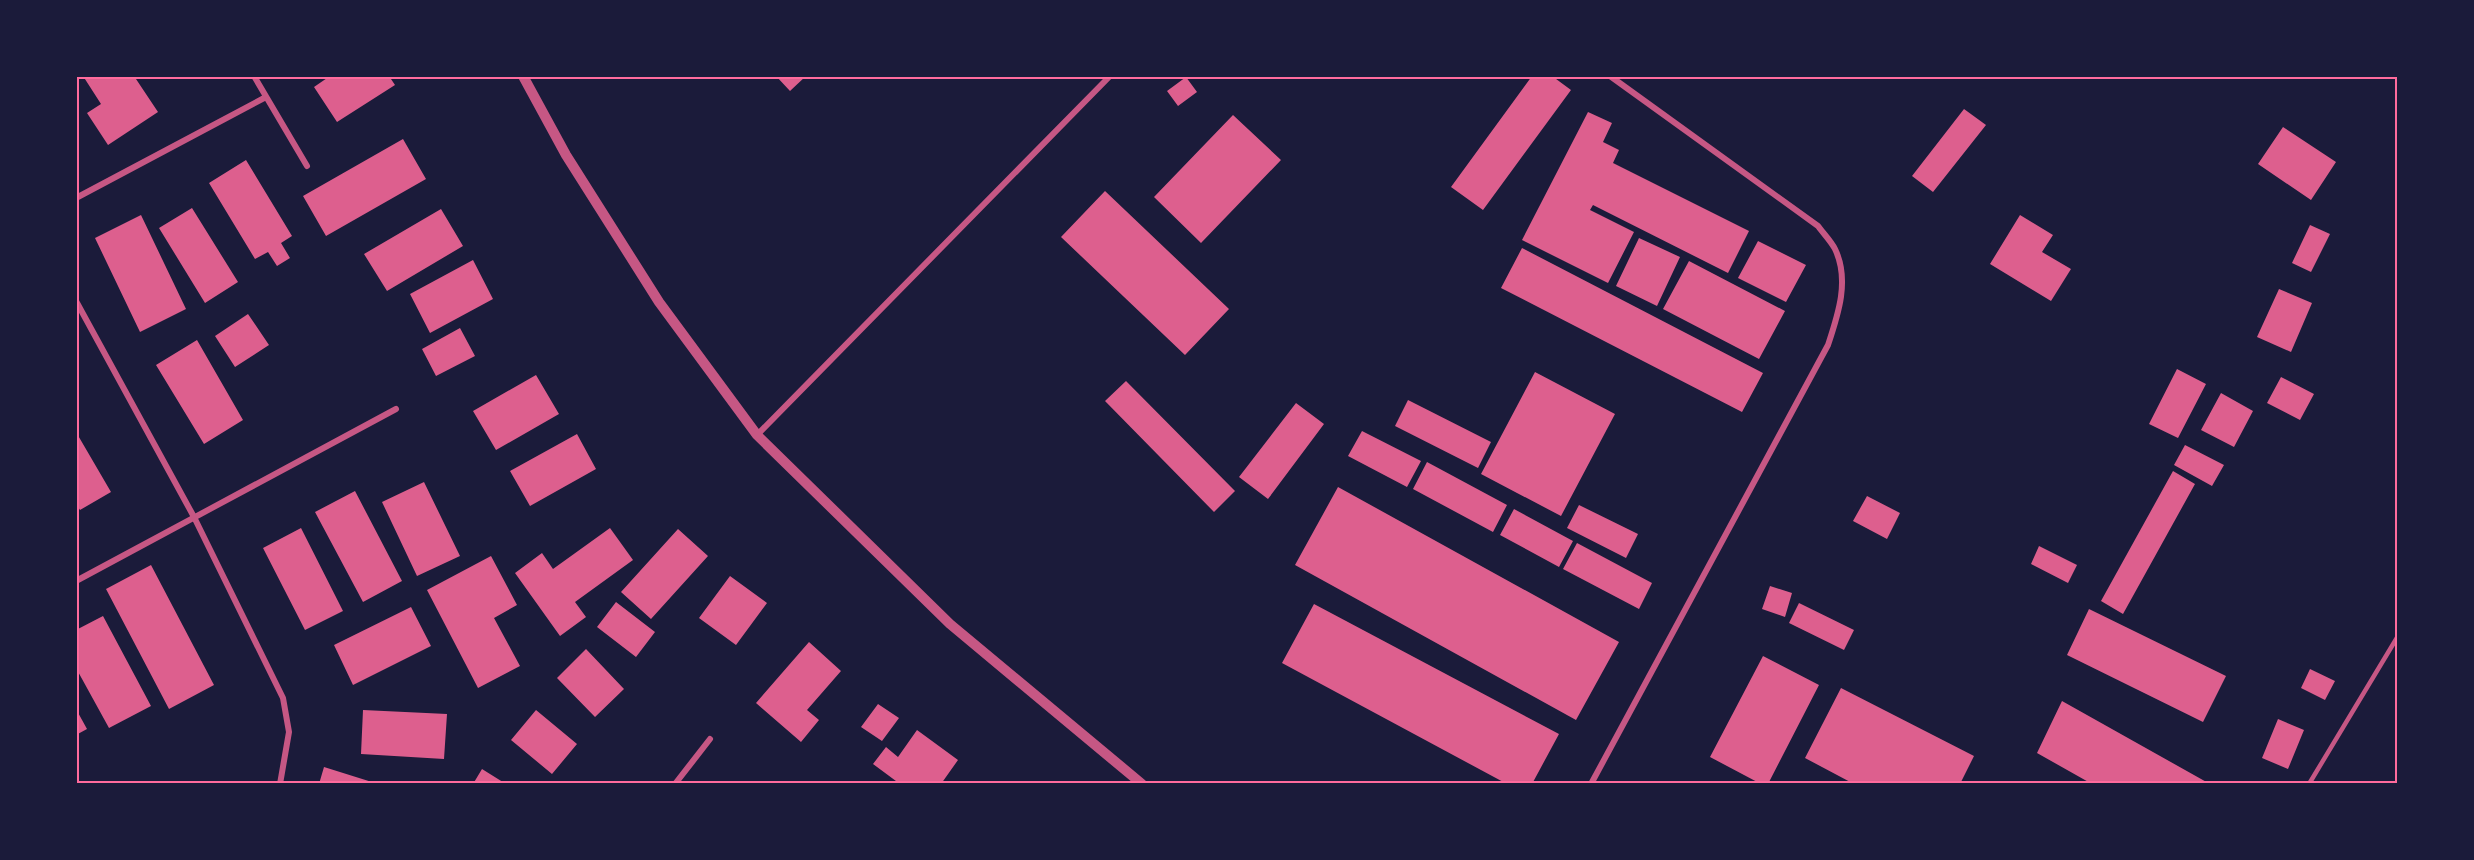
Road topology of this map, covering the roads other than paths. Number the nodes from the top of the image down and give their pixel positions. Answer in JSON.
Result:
{"nodes":[{"id":1,"x":254,"y":76,"type":"edge"},
{"id":2,"x":523,"y":76,"type":"edge"},
{"id":3,"x":1110,"y":76,"type":"edge"},
{"id":4,"x":1610,"y":76,"type":"edge"},
{"id":5,"x":266,"y":97,"type":"junction"},
{"id":6,"x":307,"y":166,"type":"dead end"},
{"id":7,"x":76,"y":198,"type":"edge"},
{"id":8,"x":76,"y":301,"type":"edge"},
{"id":9,"x":396,"y":409,"type":"dead end"},
{"id":10,"x":757,"y":435,"type":"junction"},
{"id":11,"x":194,"y":517,"type":"junction"},
{"id":12,"x":76,"y":581,"type":"edge"},
{"id":13,"x":2397,"y":636,"type":"edge"},
{"id":14,"x":710,"y":739,"type":"dead end"},
{"id":15,"x":280,"y":783,"type":"edge"},
{"id":16,"x":675,"y":783,"type":"edge"},
{"id":17,"x":1142,"y":783,"type":"edge"},
{"id":18,"x":1591,"y":783,"type":"edge"},
{"id":19,"x":2309,"y":783,"type":"edge"}],
"edges":[{"from":1,"to":5,"type":"street"},
{"from":2,"to":10,"type":"street"},
{"from":3,"to":10,"type":"street"},
{"from":4,"to":18,"type":"street"},
{"from":5,"to":6,"type":"street"},
{"from":5,"to":7,"type":"street"},
{"from":8,"to":11,"type":"street"},
{"from":9,"to":11,"type":"street"},
{"from":10,"to":17,"type":"street"},
{"from":11,"to":12,"type":"street"},
{"from":11,"to":15,"type":"street"},
{"from":13,"to":19,"type":"lane"},
{"from":14,"to":16,"type":"street"}]}
